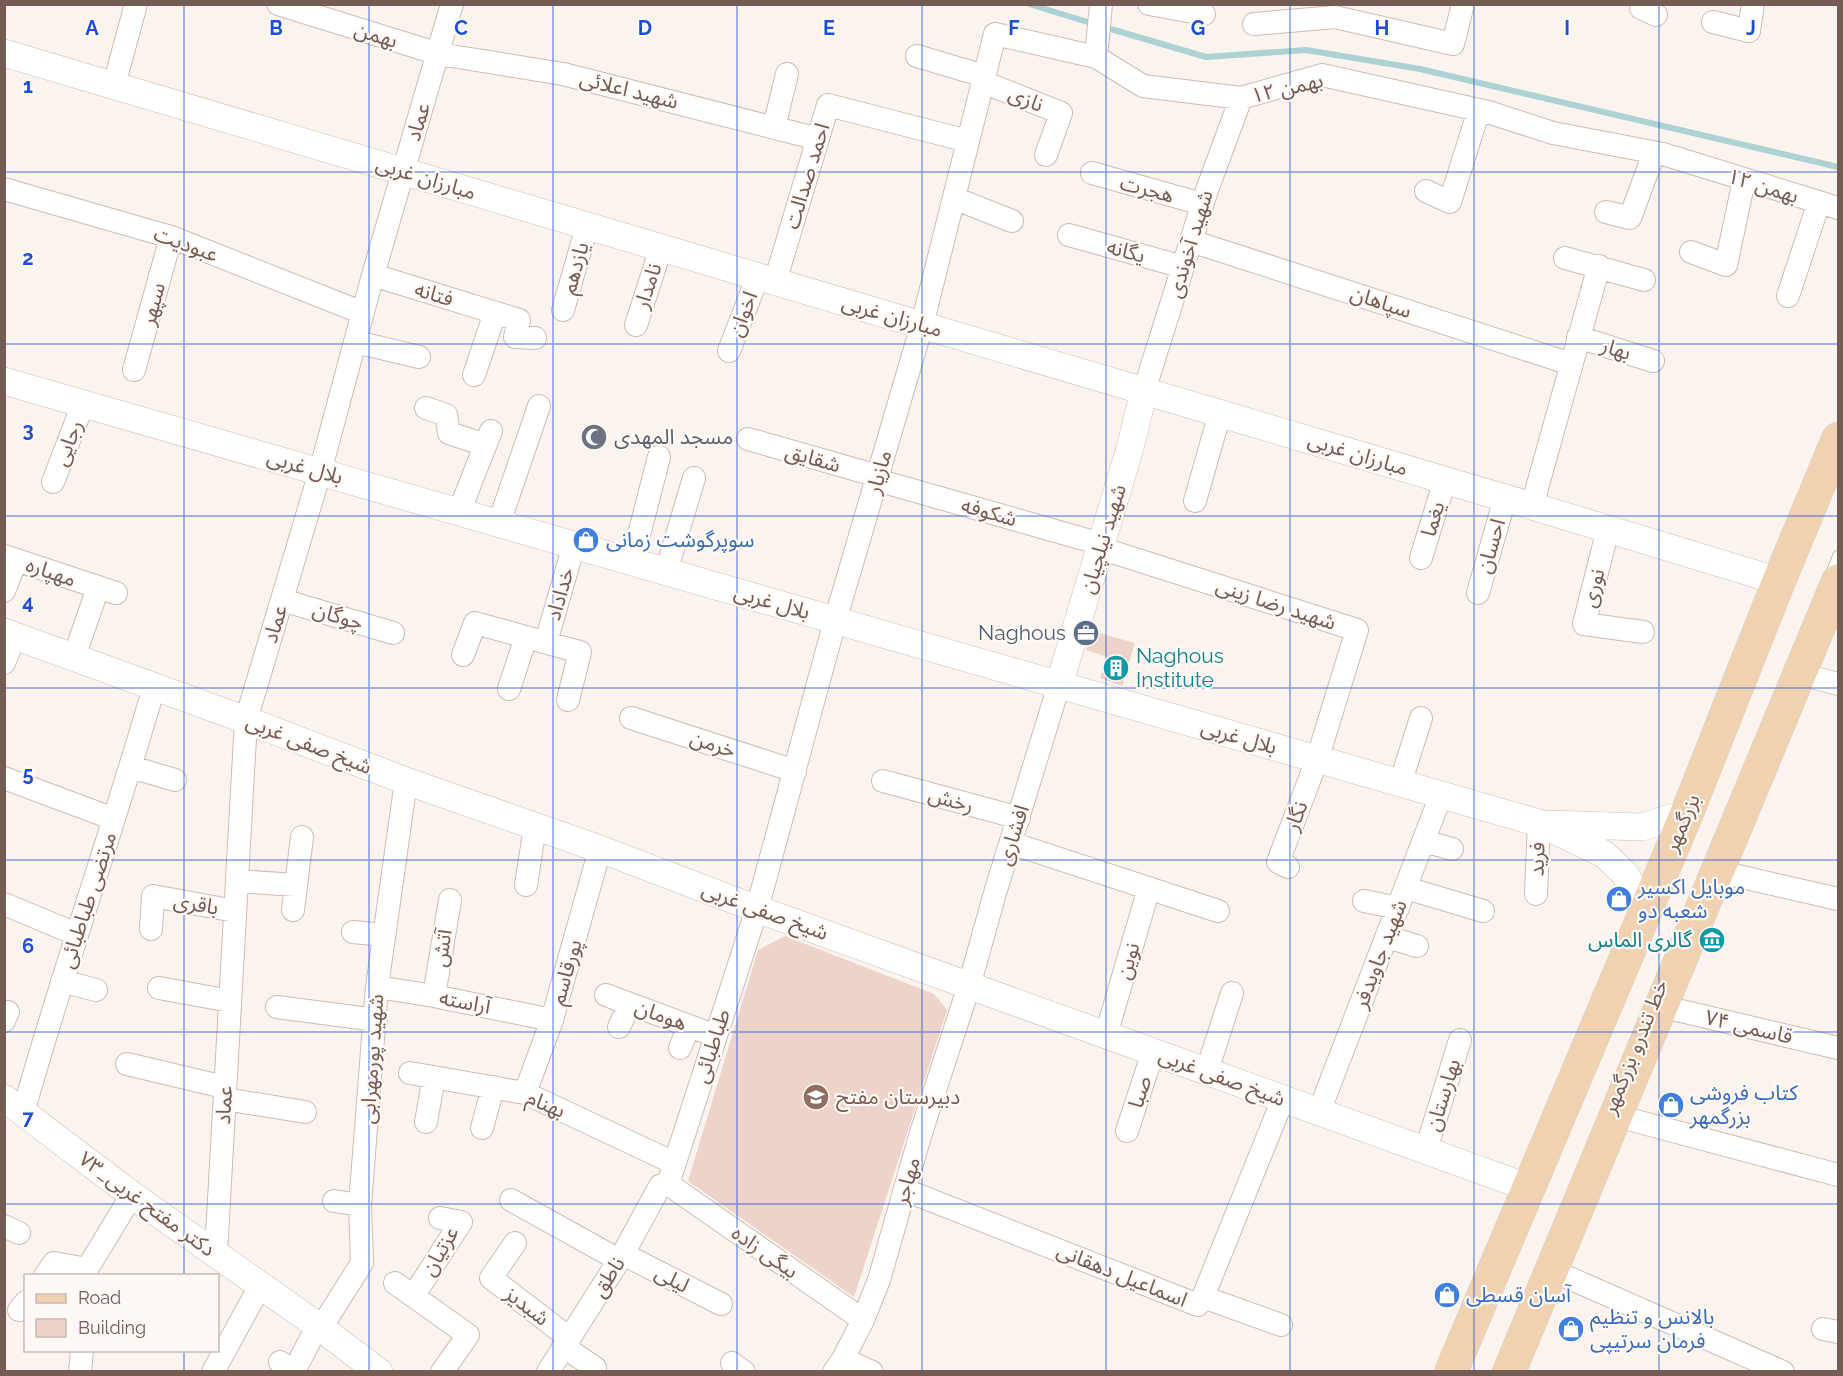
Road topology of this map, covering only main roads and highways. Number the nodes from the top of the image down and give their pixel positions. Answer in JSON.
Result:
{"nodes":[{"id":1,"x":1839,"y":439,"type":"edge"},
{"id":2,"x":1839,"y":580,"type":"edge"},
{"id":3,"x":1451,"y":1371,"type":"edge"},
{"id":4,"x":1509,"y":1371,"type":"edge"}],
"edges":[{"from":1,"to":3,"type":"main road","name":"بزرگمهر"},
{"from":2,"to":4,"type":"main road"}]}
